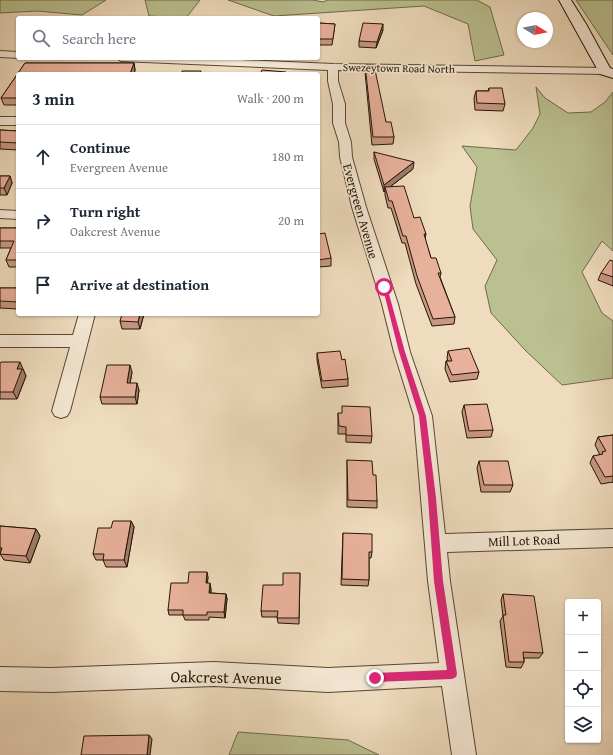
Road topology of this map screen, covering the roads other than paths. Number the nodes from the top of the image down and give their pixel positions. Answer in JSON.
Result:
{"nodes":[{"id":1,"x":565,"y":0,"type":"edge"},
{"id":2,"x":0,"y":54,"type":"edge"},
{"id":3,"x":16,"y":54,"type":"edge"},
{"id":4,"x":136,"y":60,"type":"edge"},
{"id":5,"x":333,"y":67,"type":"junction"},
{"id":6,"x":609,"y":73,"type":"edge"},
{"id":7,"x":0,"y":121,"type":"edge"},
{"id":8,"x":16,"y":121,"type":"edge"},
{"id":9,"x":0,"y":214,"type":"edge"},
{"id":10,"x":16,"y":215,"type":"edge"},
{"id":11,"x":86,"y":316,"type":"edge"},
{"id":12,"x":0,"y":340,"type":"edge"},
{"id":13,"x":80,"y":341,"type":"junction"},
{"id":14,"x":61,"y":411,"type":"dead end"},
{"id":15,"x":613,"y":538,"type":"edge"},
{"id":16,"x":435,"y":542,"type":"junction"},
{"id":17,"x":452,"y":674,"type":"junction"},
{"id":18,"x":0,"y":679,"type":"edge"},
{"id":19,"x":464,"y":755,"type":"edge"}],
"edges":[{"from":1,"to":6,"type":"street"},
{"from":2,"to":3,"type":"street"},
{"from":4,"to":5,"type":"street","name":"Swezeytown Road North"},
{"from":5,"to":6,"type":"street","name":"Swezeytown Road North"},
{"from":5,"to":16,"type":"street","name":"Evergreen Avenue"},
{"from":7,"to":8,"type":"street"},
{"from":9,"to":10,"type":"street"},
{"from":11,"to":13,"type":"street"},
{"from":12,"to":13,"type":"street"},
{"from":13,"to":14,"type":"street"},
{"from":15,"to":16,"type":"street","name":"Mill Lot Road"},
{"from":16,"to":17,"type":"street","name":"Evergreen Avenue"},
{"from":17,"to":18,"type":"street","name":"Oakcrest Avenue"},
{"from":17,"to":19,"type":"street","name":"Evergreen Avenue"}]}
